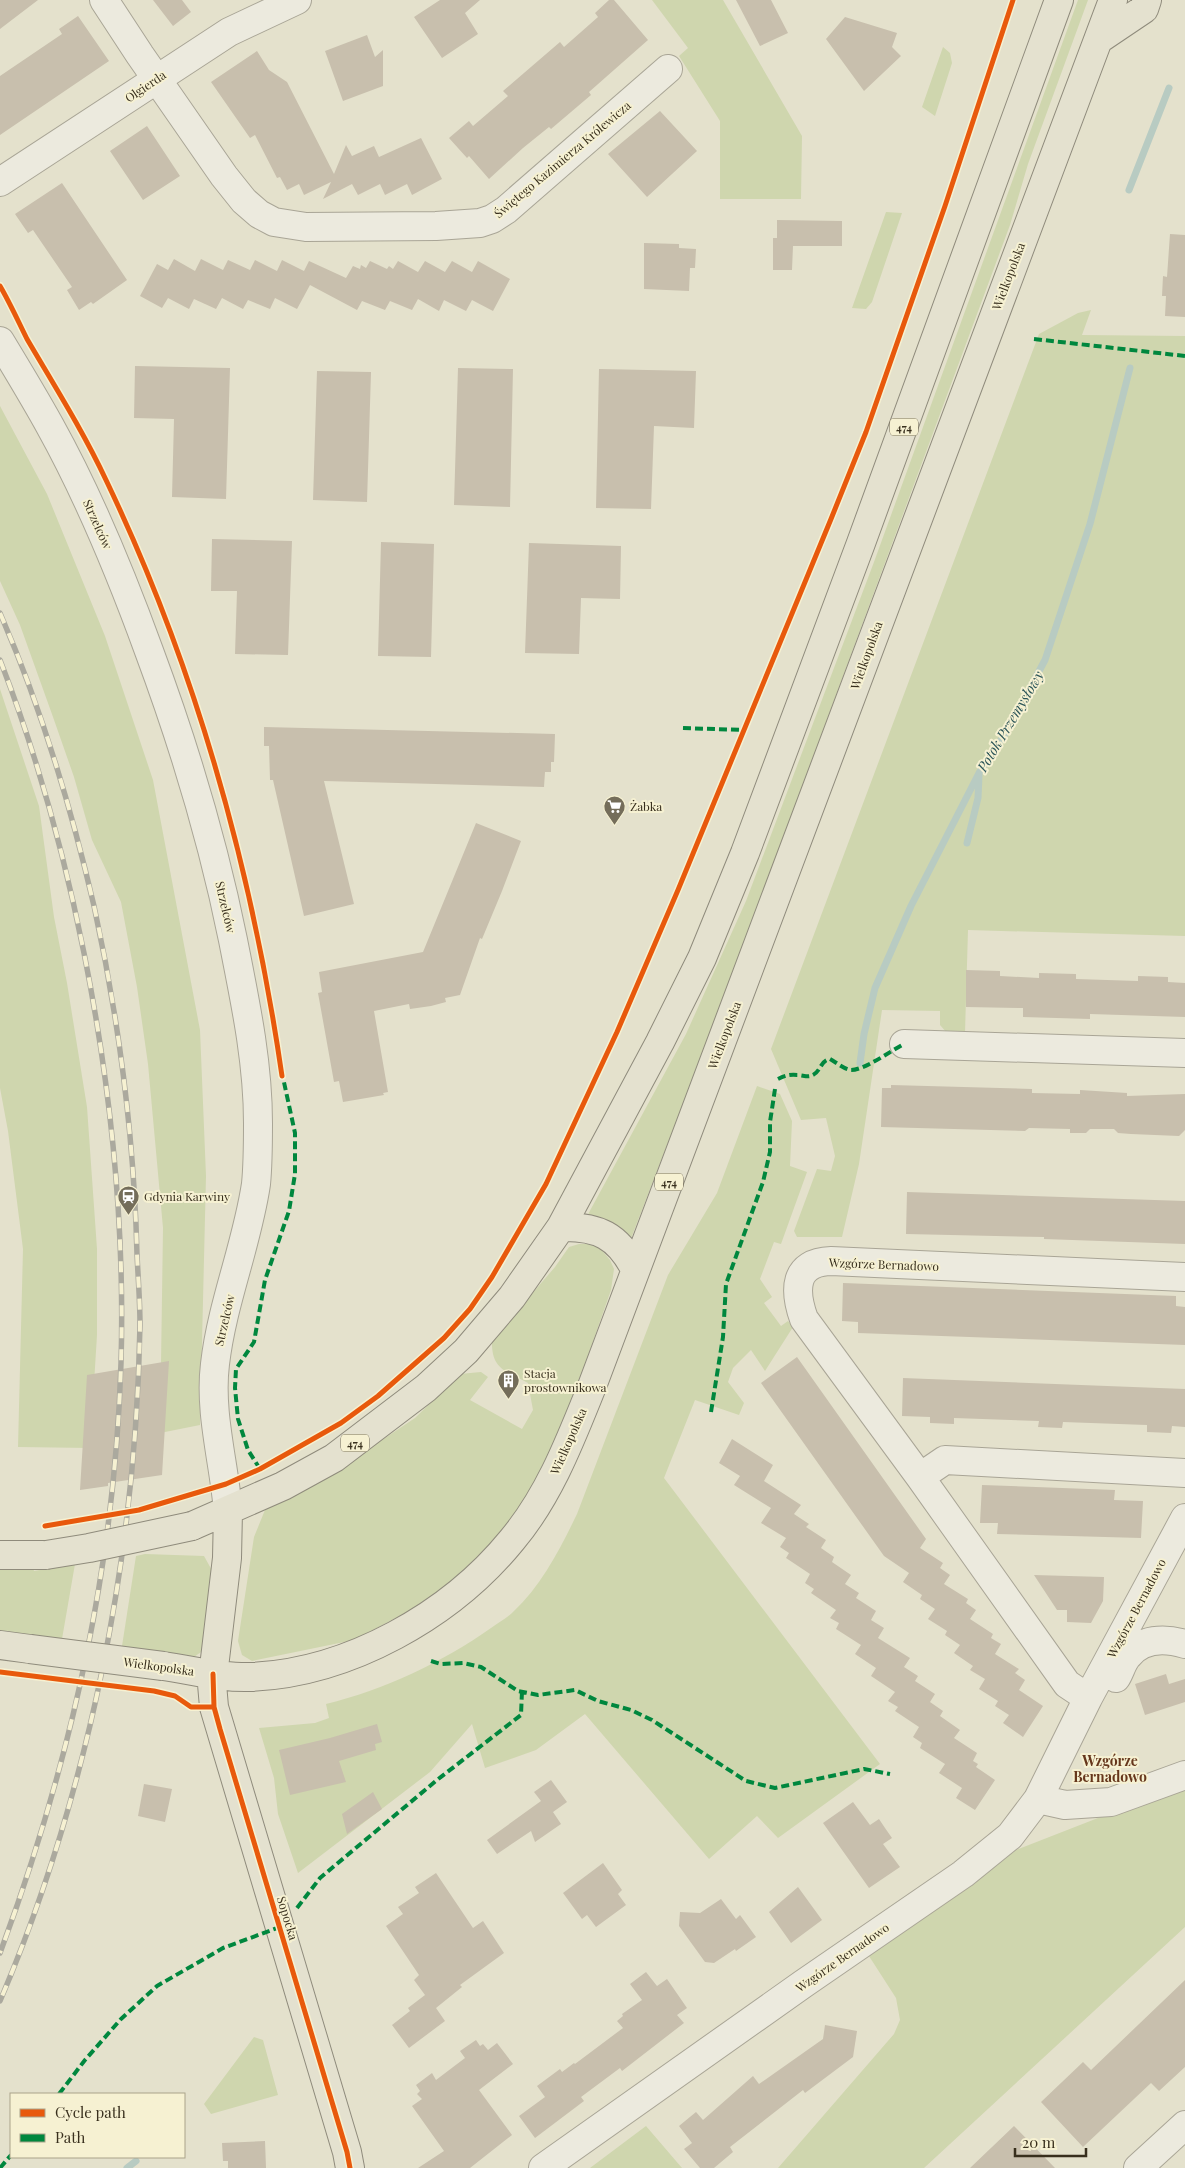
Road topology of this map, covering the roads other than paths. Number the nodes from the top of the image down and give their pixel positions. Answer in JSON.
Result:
{"nodes":[{"id":1,"x":104,"y":0,"type":"edge"},
{"id":2,"x":1059,"y":0,"type":"edge"},
{"id":3,"x":1113,"y":0,"type":"edge"},
{"id":4,"x":1147,"y":0,"type":"edge"},
{"id":5,"x":290,"y":4,"type":"edge"},
{"id":6,"x":1098,"y":40,"type":"junction"},
{"id":7,"x":668,"y":69,"type":"dead end"},
{"id":8,"x":156,"y":78,"type":"junction"},
{"id":9,"x":0,"y":182,"type":"edge"},
{"id":10,"x":0,"y":341,"type":"edge"},
{"id":11,"x":904,"y":1044,"type":"dead end"},
{"id":12,"x":1185,"y":1053,"type":"edge"},
{"id":13,"x":561,"y":1227,"type":"junction"},
{"id":14,"x":635,"y":1269,"type":"junction"},
{"id":15,"x":1185,"y":1276,"type":"edge"},
{"id":16,"x":1185,"y":1473,"type":"edge"},
{"id":17,"x":920,"y":1477,"type":"junction"},
{"id":18,"x":228,"y":1511,"type":"junction"},
{"id":19,"x":1185,"y":1518,"type":"edge"},
{"id":20,"x":0,"y":1555,"type":"edge"},
{"id":21,"x":1185,"y":1644,"type":"edge"},
{"id":22,"x":0,"y":1645,"type":"edge"},
{"id":23,"x":213,"y":1674,"type":"junction"},
{"id":24,"x":1088,"y":1698,"type":"junction"},
{"id":25,"x":1185,"y":1775,"type":"edge"},
{"id":26,"x":1038,"y":1799,"type":"junction"},
{"id":27,"x":1185,"y":2125,"type":"edge"},
{"id":28,"x":350,"y":2168,"type":"edge"},
{"id":29,"x":543,"y":2168,"type":"edge"},
{"id":30,"x":1138,"y":2168,"type":"edge"}],
"edges":[{"from":1,"to":8,"type":"street","name":"Świętego Kazimierza Królewicza"},
{"from":2,"to":13,"type":"main road","number":"474"},
{"from":3,"to":6,"type":"main road","name":"Wielkopolska","number":"474"},
{"from":4,"to":6,"type":"main road"},
{"from":5,"to":8,"type":"street","name":"Olgierda"},
{"from":6,"to":14,"type":"main road","name":"Wielkopolska","number":"474"},
{"from":7,"to":8,"type":"street","name":"Świętego Kazimierza Królewicza"},
{"from":8,"to":9,"type":"street","name":"Olgierda"},
{"from":10,"to":18,"type":"street","name":"Strzelców"},
{"from":11,"to":12,"type":"street"},
{"from":13,"to":14,"type":"main road"},
{"from":13,"to":18,"type":"main road","number":"474"},
{"from":14,"to":23,"type":"main road","name":"Wielkopolska","number":"474"},
{"from":15,"to":17,"type":"street","name":"Wzgórze Bernadowo"},
{"from":16,"to":17,"type":"street"},
{"from":17,"to":24,"type":"street","name":"Wzgórze Bernadowo"},
{"from":18,"to":20,"type":"main road","number":"474","bridge":true},
{"from":18,"to":23,"type":"main road","name":"Sopocka"},
{"from":19,"to":24,"type":"street","name":"Wzgórze Bernadowo"},
{"from":21,"to":24,"type":"street","name":"Wzgórze Bernadowo"},
{"from":22,"to":23,"type":"main road","name":"Wielkopolska","number":"474","bridge":true},
{"from":23,"to":28,"type":"main road","name":"Sopocka"},
{"from":24,"to":26,"type":"street","name":"Wzgórze Bernadowo"},
{"from":25,"to":26,"type":"street"},
{"from":26,"to":29,"type":"street","name":"Wzgórze Bernadowo"},
{"from":27,"to":30,"type":"street"}]}
